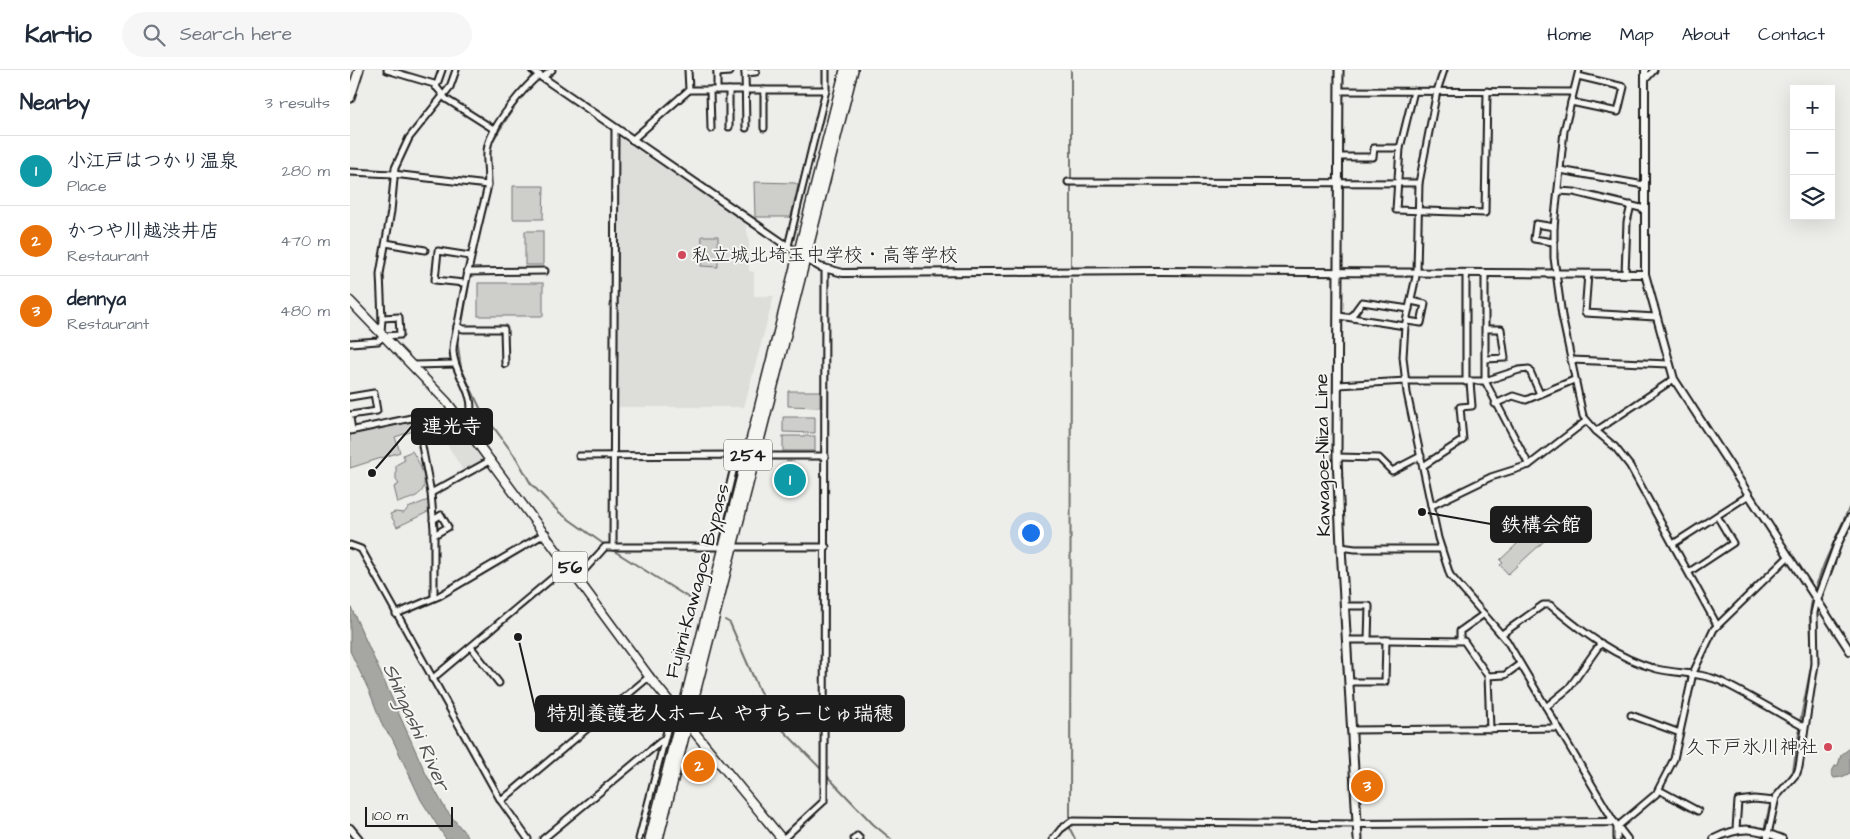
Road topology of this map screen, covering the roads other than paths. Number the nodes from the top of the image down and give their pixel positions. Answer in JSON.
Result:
{"nodes":[{"id":1,"x":359,"y":70,"type":"edge"},
{"id":2,"x":387,"y":70,"type":"edge"},
{"id":3,"x":442,"y":70,"type":"edge"},
{"id":4,"x":456,"y":70,"type":"edge"},
{"id":5,"x":532,"y":70,"type":"edge"},
{"id":6,"x":552,"y":70,"type":"edge"},
{"id":7,"x":688,"y":70,"type":"edge"},
{"id":8,"x":826,"y":70,"type":"edge"},
{"id":9,"x":845,"y":70,"type":"edge"},
{"id":10,"x":853,"y":70,"type":"edge"},
{"id":11,"x":1339,"y":70,"type":"edge"},
{"id":12,"x":1444,"y":70,"type":"edge"},
{"id":13,"x":1579,"y":70,"type":"edge"},
{"id":14,"x":1645,"y":70,"type":"edge"},
{"id":15,"x":1654,"y":70,"type":"edge"},
{"id":16,"x":717,"y":71,"type":"edge"},
{"id":17,"x":745,"y":71,"type":"edge"},
{"id":18,"x":730,"y":72,"type":"dead end"},
{"id":19,"x":756,"y":72,"type":"dead end"},
{"id":20,"x":541,"y":76,"type":"junction"},
{"id":21,"x":1578,"y":76,"type":"junction"},
{"id":22,"x":1645,"y":80,"type":"junction"},
{"id":23,"x":436,"y":87,"type":"junction"},
{"id":24,"x":688,"y":90,"type":"junction"},
{"id":25,"x":710,"y":90,"type":"junction"},
{"id":26,"x":717,"y":90,"type":"junction"},
{"id":27,"x":729,"y":90,"type":"junction"},
{"id":28,"x":745,"y":90,"type":"junction"},
{"id":29,"x":764,"y":90,"type":"junction"},
{"id":30,"x":826,"y":90,"type":"junction"},
{"id":31,"x":1339,"y":91,"type":"junction"},
{"id":32,"x":1414,"y":91,"type":"junction"},
{"id":33,"x":1437,"y":91,"type":"junction"},
{"id":34,"x":1487,"y":92,"type":"junction"},
{"id":35,"x":1572,"y":92,"type":"junction"},
{"id":36,"x":442,"y":95,"type":"junction"},
{"id":37,"x":350,"y":98,"type":"edge"},
{"id":38,"x":1571,"y":102,"type":"junction"},
{"id":39,"x":729,"y":127,"type":"dead end"},
{"id":40,"x":615,"y":128,"type":"junction"},
{"id":41,"x":746,"y":128,"type":"dead end"},
{"id":42,"x":764,"y":128,"type":"dead end"},
{"id":43,"x":710,"y":129,"type":"dead end"},
{"id":44,"x":495,"y":130,"type":"junction"},
{"id":45,"x":632,"y":140,"type":"junction"},
{"id":46,"x":1400,"y":148,"type":"junction"},
{"id":47,"x":1339,"y":156,"type":"junction"},
{"id":48,"x":1560,"y":170,"type":"junction"},
{"id":49,"x":350,"y":172,"type":"edge"},
{"id":50,"x":393,"y":174,"type":"junction"},
{"id":51,"x":1068,"y":182,"type":"dead end"},
{"id":52,"x":1339,"y":182,"type":"junction"},
{"id":53,"x":1398,"y":182,"type":"junction"},
{"id":54,"x":1419,"y":183,"type":"junction"},
{"id":55,"x":488,"y":185,"type":"junction"},
{"id":56,"x":1644,"y":186,"type":"junction"},
{"id":57,"x":1558,"y":191,"type":"junction"},
{"id":58,"x":1631,"y":205,"type":"junction"},
{"id":59,"x":1644,"y":209,"type":"junction"},
{"id":60,"x":1419,"y":211,"type":"junction"},
{"id":61,"x":1554,"y":227,"type":"junction"},
{"id":62,"x":1553,"y":242,"type":"junction"},
{"id":63,"x":386,"y":243,"type":"junction"},
{"id":64,"x":788,"y":246,"type":"junction"},
{"id":65,"x":425,"y":250,"type":"dead end"},
{"id":66,"x":798,"y":252,"type":"junction"},
{"id":67,"x":470,"y":256,"type":"junction"},
{"id":68,"x":806,"y":259,"type":"junction"},
{"id":69,"x":825,"y":268,"type":"junction"},
{"id":70,"x":545,"y":271,"type":"dead end"},
{"id":71,"x":1339,"y":271,"type":"junction"},
{"id":72,"x":466,"y":272,"type":"junction"},
{"id":73,"x":1417,"y":272,"type":"junction"},
{"id":74,"x":1466,"y":273,"type":"junction"},
{"id":75,"x":1485,"y":273,"type":"junction"},
{"id":76,"x":1556,"y":274,"type":"junction"},
{"id":77,"x":1588,"y":274,"type":"junction"},
{"id":78,"x":1626,"y":274,"type":"junction"},
{"id":79,"x":1645,"y":274,"type":"junction"},
{"id":80,"x":464,"y":283,"type":"junction"},
{"id":81,"x":350,"y":301,"type":"edge"},
{"id":82,"x":1411,"y":301,"type":"junction"},
{"id":83,"x":1409,"y":309,"type":"junction"},
{"id":84,"x":1339,"y":316,"type":"junction"},
{"id":85,"x":1351,"y":316,"type":"junction"},
{"id":86,"x":1656,"y":317,"type":"junction"},
{"id":87,"x":382,"y":318,"type":"junction"},
{"id":88,"x":1406,"y":323,"type":"junction"},
{"id":89,"x":457,"y":326,"type":"junction"},
{"id":90,"x":1486,"y":329,"type":"junction"},
{"id":91,"x":382,"y":334,"type":"junction"},
{"id":92,"x":350,"y":343,"type":"edge"},
{"id":93,"x":1486,"y":359,"type":"junction"},
{"id":94,"x":1571,"y":360,"type":"junction"},
{"id":95,"x":455,"y":364,"type":"junction"},
{"id":96,"x":505,"y":364,"type":"dead end"},
{"id":97,"x":1669,"y":364,"type":"junction"},
{"id":98,"x":414,"y":365,"type":"junction"},
{"id":99,"x":1674,"y":379,"type":"junction"},
{"id":100,"x":1574,"y":380,"type":"junction"},
{"id":101,"x":1406,"y":381,"type":"junction"},
{"id":102,"x":1485,"y":381,"type":"junction"},
{"id":103,"x":1468,"y":382,"type":"junction"},
{"id":104,"x":1338,"y":385,"type":"junction"},
{"id":105,"x":1540,"y":394,"type":"junction"},
{"id":106,"x":350,"y":397,"type":"edge"},
{"id":107,"x":1495,"y":404,"type":"junction"},
{"id":108,"x":350,"y":416,"type":"edge"},
{"id":109,"x":416,"y":417,"type":"dead end"},
{"id":110,"x":1586,"y":421,"type":"junction"},
{"id":111,"x":465,"y":426,"type":"junction"},
{"id":112,"x":1596,"y":430,"type":"junction"},
{"id":113,"x":351,"y":431,"type":"edge"},
{"id":114,"x":422,"y":446,"type":"dead end"},
{"id":115,"x":612,"y":455,"type":"junction"},
{"id":116,"x":580,"y":456,"type":"dead end"},
{"id":117,"x":768,"y":456,"type":"dead end"},
{"id":118,"x":825,"y":456,"type":"junction"},
{"id":119,"x":1421,"y":456,"type":"junction"},
{"id":120,"x":1337,"y":457,"type":"junction"},
{"id":121,"x":491,"y":460,"type":"junction"},
{"id":122,"x":1529,"y":465,"type":"junction"},
{"id":123,"x":1423,"y":466,"type":"junction"},
{"id":124,"x":430,"y":493,"type":"junction"},
{"id":125,"x":1749,"y":495,"type":"junction"},
{"id":126,"x":1431,"y":506,"type":"junction"},
{"id":127,"x":1717,"y":516,"type":"junction"},
{"id":128,"x":1850,"y":518,"type":"edge"},
{"id":129,"x":433,"y":520,"type":"junction"},
{"id":130,"x":546,"y":533,"type":"junction"},
{"id":131,"x":434,"y":536,"type":"junction"},
{"id":132,"x":1673,"y":544,"type":"junction"},
{"id":133,"x":350,"y":545,"type":"edge"},
{"id":134,"x":724,"y":546,"type":"junction"},
{"id":135,"x":613,"y":547,"type":"junction"},
{"id":136,"x":826,"y":547,"type":"junction"},
{"id":137,"x":1341,"y":547,"type":"junction"},
{"id":138,"x":1441,"y":549,"type":"junction"},
{"id":139,"x":1788,"y":557,"type":"junction"},
{"id":140,"x":569,"y":565,"type":"junction"},
{"id":141,"x":1689,"y":572,"type":"junction"},
{"id":142,"x":578,"y":577,"type":"junction"},
{"id":143,"x":1814,"y":596,"type":"junction"},
{"id":144,"x":434,"y":597,"type":"junction"},
{"id":145,"x":1345,"y":606,"type":"junction"},
{"id":146,"x":396,"y":614,"type":"junction"},
{"id":147,"x":1484,"y":614,"type":"junction"},
{"id":148,"x":1717,"y":625,"type":"junction"},
{"id":149,"x":1502,"y":634,"type":"junction"},
{"id":150,"x":1346,"y":640,"type":"junction"},
{"id":151,"x":1368,"y":640,"type":"junction"},
{"id":152,"x":1386,"y":640,"type":"junction"},
{"id":153,"x":1460,"y":640,"type":"junction"},
{"id":154,"x":1601,"y":643,"type":"junction"},
{"id":155,"x":471,"y":647,"type":"junction"},
{"id":156,"x":1850,"y":651,"type":"edge"},
{"id":157,"x":1520,"y":664,"type":"junction"},
{"id":158,"x":1693,"y":673,"type":"junction"},
{"id":159,"x":650,"y":676,"type":"junction"},
{"id":160,"x":1488,"y":676,"type":"junction"},
{"id":161,"x":432,"y":679,"type":"junction"},
{"id":162,"x":1349,"y":682,"type":"junction"},
{"id":163,"x":499,"y":683,"type":"dead end"},
{"id":164,"x":673,"y":707,"type":"junction"},
{"id":165,"x":1546,"y":707,"type":"junction"},
{"id":166,"x":1631,"y":715,"type":"dead end"},
{"id":167,"x":680,"y":716,"type":"junction"},
{"id":168,"x":687,"y":726,"type":"junction"},
{"id":169,"x":1804,"y":727,"type":"junction"},
{"id":170,"x":1559,"y":728,"type":"junction"},
{"id":171,"x":1490,"y":729,"type":"junction"},
{"id":172,"x":1352,"y":730,"type":"junction"},
{"id":173,"x":1680,"y":733,"type":"junction"},
{"id":174,"x":665,"y":738,"type":"junction"},
{"id":175,"x":1659,"y":790,"type":"junction"},
{"id":176,"x":500,"y":801,"type":"junction"},
{"id":177,"x":1775,"y":801,"type":"junction"},
{"id":178,"x":1698,"y":811,"type":"dead end"},
{"id":179,"x":1357,"y":824,"type":"junction"},
{"id":180,"x":1616,"y":824,"type":"junction"},
{"id":181,"x":350,"y":828,"type":"edge"},
{"id":182,"x":1736,"y":829,"type":"junction"},
{"id":183,"x":1768,"y":836,"type":"edge"},
{"id":184,"x":357,"y":838,"type":"edge"},
{"id":185,"x":528,"y":839,"type":"edge"},
{"id":186,"x":543,"y":839,"type":"edge"},
{"id":187,"x":639,"y":839,"type":"edge"},
{"id":188,"x":650,"y":839,"type":"edge"},
{"id":189,"x":658,"y":839,"type":"edge"},
{"id":190,"x":783,"y":839,"type":"edge"},
{"id":191,"x":854,"y":839,"type":"edge"},
{"id":192,"x":860,"y":839,"type":"edge"},
{"id":193,"x":1053,"y":839,"type":"edge"},
{"id":194,"x":1358,"y":839,"type":"edge"},
{"id":195,"x":1617,"y":839,"type":"edge"},
{"id":196,"x":1627,"y":839,"type":"edge"},
{"id":197,"x":1714,"y":839,"type":"edge"},
{"id":198,"x":1782,"y":839,"type":"edge"}],
"edges":[{"from":1,"to":37,"type":"main road"},
{"from":2,"to":23,"type":"street"},
{"from":3,"to":23,"type":"street"},
{"from":4,"to":36,"type":"street"},
{"from":5,"to":20,"type":"street"},
{"from":6,"to":20,"type":"street"},
{"from":7,"to":24,"type":"street"},
{"from":8,"to":30,"type":"street"},
{"from":9,"to":66,"type":"highway","name":"Fujimi-Kawagoe Bypass","number":"254"},
{"from":10,"to":68,"type":"highway","name":"Fujimi-Kawagoe Bypass","number":"254"},
{"from":11,"to":31,"type":"main road","name":"Kawagoe-Niiza Line"},
{"from":12,"to":33,"type":"street"},
{"from":13,"to":21,"type":"street"},
{"from":14,"to":22,"type":"street"},
{"from":15,"to":22,"type":"street"},
{"from":16,"to":18,"type":"street"},
{"from":16,"to":26,"type":"street"},
{"from":17,"to":19,"type":"street"},
{"from":17,"to":28,"type":"street"},
{"from":20,"to":40,"type":"street"},
{"from":20,"to":44,"type":"street"},
{"from":21,"to":35,"type":"street"},
{"from":21,"to":38,"type":"street"},
{"from":22,"to":56,"type":"street"},
{"from":23,"to":36,"type":"street"},
{"from":24,"to":25,"type":"street"},
{"from":24,"to":45,"type":"street"},
{"from":25,"to":26,"type":"street"},
{"from":25,"to":43,"type":"street"},
{"from":26,"to":27,"type":"street"},
{"from":27,"to":28,"type":"street"},
{"from":27,"to":39,"type":"street"},
{"from":28,"to":29,"type":"street"},
{"from":28,"to":41,"type":"street"},
{"from":29,"to":30,"type":"street"},
{"from":29,"to":42,"type":"street"},
{"from":30,"to":64,"type":"street"},
{"from":31,"to":32,"type":"street"},
{"from":31,"to":47,"type":"main road","name":"Kawagoe-Niiza Line"},
{"from":32,"to":33,"type":"street"},
{"from":32,"to":46,"type":"street"},
{"from":33,"to":34,"type":"street"},
{"from":33,"to":54,"type":"street"},
{"from":34,"to":35,"type":"street"},
{"from":34,"to":60,"type":"street"},
{"from":35,"to":38,"type":"street"},
{"from":36,"to":44,"type":"street"},
{"from":36,"to":50,"type":"street"},
{"from":38,"to":48,"type":"street"},
{"from":40,"to":45,"type":"street"},
{"from":40,"to":115,"type":"street"},
{"from":44,"to":55,"type":"street"},
{"from":45,"to":64,"type":"street"},
{"from":46,"to":47,"type":"street"},
{"from":46,"to":53,"type":"street"},
{"from":47,"to":52,"type":"main road","name":"Kawagoe-Niiza Line"},
{"from":48,"to":56,"type":"street"},
{"from":48,"to":57,"type":"street"},
{"from":49,"to":50,"type":"street"},
{"from":50,"to":55,"type":"street"},
{"from":50,"to":63,"type":"street"},
{"from":51,"to":52,"type":"street"},
{"from":52,"to":53,"type":"street"},
{"from":52,"to":71,"type":"main road","name":"Kawagoe-Niiza Line"},
{"from":53,"to":54,"type":"street"},
{"from":53,"to":60,"type":"street"},
{"from":54,"to":60,"type":"street"},
{"from":55,"to":67,"type":"street"},
{"from":56,"to":59,"type":"street"},
{"from":57,"to":58,"type":"street"},
{"from":57,"to":61,"type":"street"},
{"from":58,"to":59,"type":"street"},
{"from":58,"to":78,"type":"street"},
{"from":59,"to":79,"type":"street"},
{"from":60,"to":73,"type":"street"},
{"from":61,"to":62,"type":"street"},
{"from":61,"to":62,"type":"street"},
{"from":62,"to":76,"type":"street"},
{"from":63,"to":65,"type":"street"},
{"from":63,"to":87,"type":"street"},
{"from":64,"to":66,"type":"street"},
{"from":66,"to":68,"type":"street"},
{"from":66,"to":134,"type":"highway","name":"Fujimi-Kawagoe Bypass","number":"254"},
{"from":67,"to":72,"type":"street"},
{"from":67,"to":80,"type":"street"},
{"from":68,"to":69,"type":"street"},
{"from":68,"to":134,"type":"highway","name":"Fujimi-Kawagoe Bypass","number":"254"},
{"from":69,"to":71,"type":"street"},
{"from":69,"to":118,"type":"street"},
{"from":70,"to":72,"type":"street"},
{"from":71,"to":73,"type":"street"},
{"from":71,"to":84,"type":"main road","name":"Kawagoe-Niiza Line"},
{"from":72,"to":80,"type":"street"},
{"from":73,"to":74,"type":"street"},
{"from":73,"to":82,"type":"street"},
{"from":74,"to":75,"type":"street"},
{"from":74,"to":103,"type":"street"},
{"from":75,"to":76,"type":"street"},
{"from":75,"to":90,"type":"street"},
{"from":76,"to":77,"type":"street"},
{"from":76,"to":94,"type":"street"},
{"from":77,"to":78,"type":"street"},
{"from":77,"to":86,"type":"street"},
{"from":78,"to":79,"type":"street"},
{"from":79,"to":86,"type":"street"},
{"from":80,"to":89,"type":"street"},
{"from":81,"to":91,"type":"main road","number":"56"},
{"from":82,"to":83,"type":"street"},
{"from":82,"to":88,"type":"street"},
{"from":83,"to":85,"type":"street"},
{"from":83,"to":88,"type":"street"},
{"from":84,"to":85,"type":"street"},
{"from":84,"to":104,"type":"main road","name":"Kawagoe-Niiza Line"},
{"from":85,"to":88,"type":"street"},
{"from":86,"to":97,"type":"street"},
{"from":87,"to":91,"type":"street"},
{"from":87,"to":91,"type":"street"},
{"from":88,"to":101,"type":"street"},
{"from":89,"to":95,"type":"street"},
{"from":89,"to":96,"type":"street"},
{"from":90,"to":93,"type":"street"},
{"from":90,"to":93,"type":"street"},
{"from":91,"to":92,"type":"street"},
{"from":91,"to":98,"type":"main road","number":"56"},
{"from":93,"to":102,"type":"street"},
{"from":94,"to":97,"type":"street"},
{"from":94,"to":100,"type":"street"},
{"from":95,"to":98,"type":"street"},
{"from":95,"to":111,"type":"street"},
{"from":97,"to":99,"type":"street"},
{"from":98,"to":111,"type":"main road","number":"56"},
{"from":99,"to":112,"type":"street"},
{"from":99,"to":125,"type":"street"},
{"from":100,"to":105,"type":"street"},
{"from":100,"to":110,"type":"street"},
{"from":101,"to":103,"type":"street"},
{"from":101,"to":104,"type":"street"},
{"from":101,"to":119,"type":"street"},
{"from":102,"to":103,"type":"street"},
{"from":102,"to":105,"type":"street"},
{"from":102,"to":107,"type":"street"},
{"from":103,"to":123,"type":"street"},
{"from":104,"to":120,"type":"main road","name":"Kawagoe-Niiza Line"},
{"from":105,"to":107,"type":"street"},
{"from":106,"to":108,"type":"street"},
{"from":107,"to":122,"type":"street"},
{"from":108,"to":113,"type":"street"},
{"from":109,"to":113,"type":"street"},
{"from":110,"to":112,"type":"street"},
{"from":110,"to":122,"type":"street"},
{"from":111,"to":121,"type":"main road","number":"56"},
{"from":112,"to":132,"type":"street"},
{"from":114,"to":124,"type":"street"},
{"from":115,"to":116,"type":"street"},
{"from":115,"to":134,"type":"street"},
{"from":115,"to":135,"type":"street"},
{"from":117,"to":118,"type":"street"},
{"from":118,"to":136,"type":"street"},
{"from":119,"to":120,"type":"street"},
{"from":119,"to":123,"type":"street"},
{"from":120,"to":137,"type":"main road","name":"Kawagoe-Niiza Line"},
{"from":121,"to":124,"type":"street"},
{"from":121,"to":130,"type":"main road","number":"56"},
{"from":122,"to":126,"type":"street"},
{"from":123,"to":126,"type":"street"},
{"from":124,"to":129,"type":"street"},
{"from":125,"to":127,"type":"street"},
{"from":125,"to":139,"type":"street"},
{"from":126,"to":138,"type":"street"},
{"from":127,"to":132,"type":"street"},
{"from":127,"to":141,"type":"street"},
{"from":128,"to":143,"type":"street"},
{"from":129,"to":131,"type":"street"},
{"from":129,"to":131,"type":"street"},
{"from":130,"to":140,"type":"main road","number":"56"},
{"from":130,"to":144,"type":"street"},
{"from":131,"to":144,"type":"street"},
{"from":132,"to":141,"type":"street"},
{"from":133,"to":146,"type":"street"},
{"from":134,"to":135,"type":"street"},
{"from":134,"to":136,"type":"street"},
{"from":134,"to":167,"type":"highway","name":"Fujimi-Kawagoe Bypass","number":"254"},
{"from":134,"to":168,"type":"highway","name":"Fujimi-Kawagoe Bypass","number":"254"},
{"from":135,"to":142,"type":"street"},
{"from":136,"to":190,"type":"street"},
{"from":137,"to":138,"type":"street"},
{"from":137,"to":145,"type":"main road","name":"Kawagoe-Niiza Line"},
{"from":138,"to":147,"type":"street"},
{"from":139,"to":143,"type":"street"},
{"from":139,"to":148,"type":"street"},
{"from":140,"to":142,"type":"main road","number":"56"},
{"from":140,"to":155,"type":"street"},
{"from":141,"to":148,"type":"street"},
{"from":142,"to":159,"type":"main road","number":"56"},
{"from":143,"to":156,"type":"street"},
{"from":143,"to":169,"type":"street"},
{"from":144,"to":146,"type":"street"},
{"from":145,"to":150,"type":"main road","name":"Kawagoe-Niiza Line"},
{"from":145,"to":151,"type":"street"},
{"from":146,"to":161,"type":"street"},
{"from":147,"to":149,"type":"street"},
{"from":147,"to":153,"type":"street"},
{"from":148,"to":158,"type":"street"},
{"from":149,"to":154,"type":"street"},
{"from":149,"to":157,"type":"street"},
{"from":150,"to":151,"type":"street"},
{"from":150,"to":162,"type":"main road","name":"Kawagoe-Niiza Line"},
{"from":151,"to":152,"type":"street"},
{"from":152,"to":153,"type":"street"},
{"from":152,"to":162,"type":"street"},
{"from":153,"to":160,"type":"street"},
{"from":154,"to":158,"type":"street"},
{"from":154,"to":165,"type":"street"},
{"from":155,"to":161,"type":"street"},
{"from":155,"to":163,"type":"street"},
{"from":157,"to":160,"type":"street"},
{"from":157,"to":165,"type":"street"},
{"from":158,"to":169,"type":"street"},
{"from":158,"to":173,"type":"street"},
{"from":159,"to":164,"type":"main road","number":"56"},
{"from":159,"to":176,"type":"street"},
{"from":160,"to":171,"type":"street"},
{"from":161,"to":176,"type":"street"},
{"from":162,"to":172,"type":"main road","name":"Kawagoe-Niiza Line"},
{"from":164,"to":167,"type":"main road","number":"56"},
{"from":164,"to":174,"type":"street"},
{"from":165,"to":170,"type":"street"},
{"from":166,"to":173,"type":"street"},
{"from":167,"to":168,"type":"main road","number":"56"},
{"from":167,"to":188,"type":"highway","name":"Fujimi-Kawagoe Bypass","number":"254"},
{"from":168,"to":189,"type":"highway","name":"Fujimi-Kawagoe Bypass","number":"254"},
{"from":168,"to":190,"type":"main road","number":"56"},
{"from":169,"to":177,"type":"street"},
{"from":170,"to":171,"type":"street"},
{"from":170,"to":180,"type":"street"},
{"from":171,"to":172,"type":"street"},
{"from":172,"to":179,"type":"main road","name":"Kawagoe-Niiza Line"},
{"from":173,"to":175,"type":"street"},
{"from":174,"to":186,"type":"street"},
{"from":174,"to":187,"type":"street"},
{"from":175,"to":178,"type":"street"},
{"from":175,"to":180,"type":"street"},
{"from":176,"to":185,"type":"street"},
{"from":177,"to":182,"type":"street"},
{"from":177,"to":183,"type":"street"},
{"from":179,"to":180,"type":"street"},
{"from":179,"to":193,"type":"street"},
{"from":179,"to":194,"type":"main road","name":"Kawagoe-Niiza Line"},
{"from":180,"to":195,"type":"street"},
{"from":180,"to":196,"type":"street"},
{"from":181,"to":184,"type":"street"},
{"from":182,"to":183,"type":"street"},
{"from":182,"to":197,"type":"street"},
{"from":183,"to":198,"type":"street"},
{"from":191,"to":192,"type":"street"}]}
